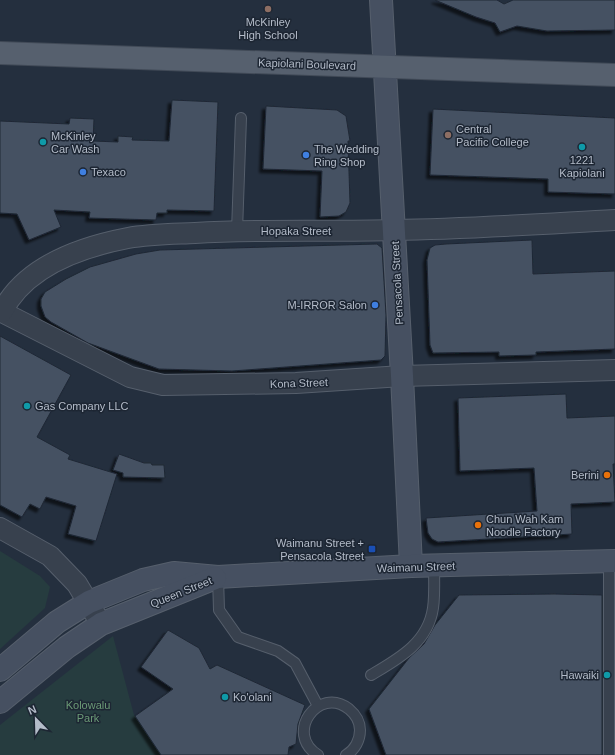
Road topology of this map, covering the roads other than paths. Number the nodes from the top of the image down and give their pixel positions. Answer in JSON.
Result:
{"nodes":[{"id":1,"x":381,"y":0,"type":"edge"},
{"id":2,"x":0,"y":53,"type":"edge"},
{"id":3,"x":384,"y":67,"type":"junction"},
{"id":4,"x":615,"y":75,"type":"edge"},
{"id":5,"x":241,"y":118,"type":"dead end"},
{"id":6,"x":615,"y":220,"type":"edge"},
{"id":7,"x":394,"y":230,"type":"junction"},
{"id":8,"x":237,"y":231,"type":"junction"},
{"id":9,"x":1,"y":311,"type":"edge"},
{"id":10,"x":615,"y":370,"type":"edge"},
{"id":11,"x":402,"y":376,"type":"junction"},
{"id":12,"x":0,"y":528,"type":"edge"},
{"id":13,"x":612,"y":562,"type":"edge"},
{"id":14,"x":434,"y":565,"type":"junction"},
{"id":15,"x":411,"y":566,"type":"junction"},
{"id":16,"x":218,"y":577,"type":"junction"},
{"id":17,"x":89,"y":602,"type":"junction"},
{"id":18,"x":101,"y":624,"type":"junction"},
{"id":19,"x":0,"y":670,"type":"edge"},
{"id":20,"x":371,"y":675,"type":"dead end"},
{"id":21,"x":0,"y":702,"type":"edge"},
{"id":22,"x":318,"y":706,"type":"junction"},
{"id":23,"x":612,"y":728,"type":"edge"},
{"id":24,"x":318,"y":755,"type":"edge"},
{"id":25,"x":346,"y":755,"type":"edge"},
{"id":26,"x":609,"y":755,"type":"edge"}],
"edges":[{"from":1,"to":3,"type":"street","name":"Pensacola Street"},
{"from":2,"to":3,"type":"main road","name":"Kapiolani Boulevard"},
{"from":3,"to":4,"type":"main road","name":"Kapiolani Boulevard"},
{"from":3,"to":7,"type":"street","name":"Pensacola Street"},
{"from":5,"to":8,"type":"lane"},
{"from":6,"to":7,"type":"street","name":"Hopaka Street"},
{"from":7,"to":8,"type":"street","name":"Hopaka Street"},
{"from":7,"to":11,"type":"street","name":"Pensacola Street"},
{"from":8,"to":9,"type":"street","name":"Hopaka Street"},
{"from":9,"to":11,"type":"street","name":"Kona Street"},
{"from":10,"to":11,"type":"street","name":"Kona Street"},
{"from":11,"to":15,"type":"street","name":"Pensacola Street"},
{"from":12,"to":17,"type":"street"},
{"from":13,"to":14,"type":"street","name":"Waimanu Street"},
{"from":13,"to":23,"type":"lane"},
{"from":14,"to":15,"type":"street","name":"Waimanu Street"},
{"from":14,"to":20,"type":"lane"},
{"from":15,"to":16,"type":"street","name":"Waimanu Street"},
{"from":16,"to":17,"type":"street","name":"Queen Street"},
{"from":16,"to":18,"type":"street","name":"Queen Street"},
{"from":16,"to":22,"type":"lane"},
{"from":17,"to":18,"type":"street"},
{"from":17,"to":19,"type":"street","name":"Queen Street"},
{"from":18,"to":21,"type":"street","name":"Queen Street"},
{"from":22,"to":24,"type":"lane"},
{"from":22,"to":25,"type":"lane"},
{"from":23,"to":26,"type":"lane"}]}
